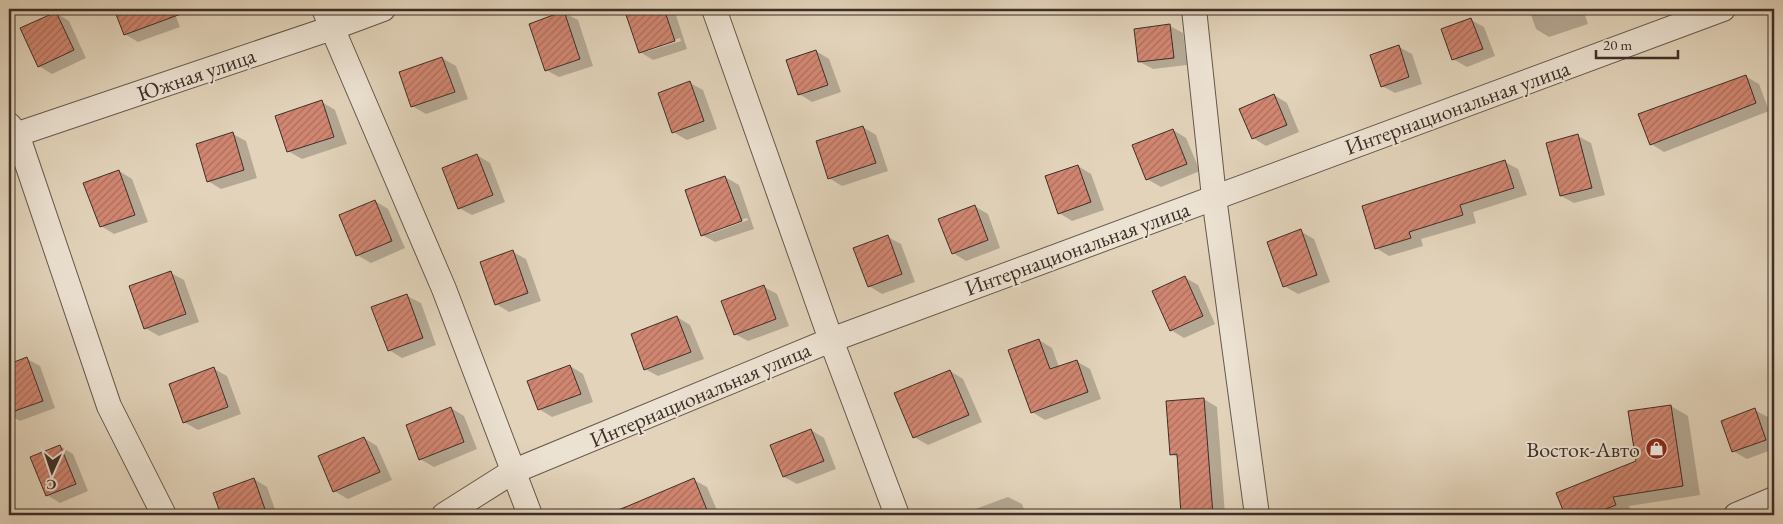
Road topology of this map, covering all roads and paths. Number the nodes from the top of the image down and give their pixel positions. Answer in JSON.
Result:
{"nodes":[{"id":1,"x":383,"y":9,"type":"edge"},
{"id":2,"x":714,"y":9,"type":"edge"},
{"id":3,"x":1194,"y":9,"type":"edge"},
{"id":4,"x":1723,"y":9,"type":"edge"},
{"id":5,"x":328,"y":18,"type":"edge"},
{"id":6,"x":12,"y":132,"type":"edge"},
{"id":7,"x":1214,"y":198,"type":"junction"},
{"id":8,"x":831,"y":340,"type":"junction"},
{"id":9,"x":512,"y":472,"type":"junction"},
{"id":10,"x":1774,"y":499,"type":"edge"},
{"id":11,"x":164,"y":515,"type":"edge"},
{"id":12,"x":444,"y":515,"type":"edge"},
{"id":13,"x":530,"y":515,"type":"edge"},
{"id":14,"x":896,"y":515,"type":"edge"},
{"id":15,"x":1257,"y":515,"type":"edge"},
{"id":16,"x":1736,"y":515,"type":"edge"}],
"edges":[{"from":1,"to":5,"type":"street","name":"Южная улица"},
{"from":2,"to":8,"type":"street"},
{"from":3,"to":7,"type":"street"},
{"from":4,"to":7,"type":"street","name":"Интернациональная улица"},
{"from":5,"to":6,"type":"street","name":"Южная улица"},
{"from":5,"to":9,"type":"street"},
{"from":6,"to":11,"type":"street"},
{"from":7,"to":8,"type":"street","name":"Интернациональная улица"},
{"from":7,"to":15,"type":"street"},
{"from":8,"to":9,"type":"street","name":"Интернациональная улица"},
{"from":8,"to":14,"type":"street"},
{"from":9,"to":12,"type":"street","name":"Интернациональная улица"},
{"from":9,"to":13,"type":"street"},
{"from":10,"to":16,"type":"street"}]}
